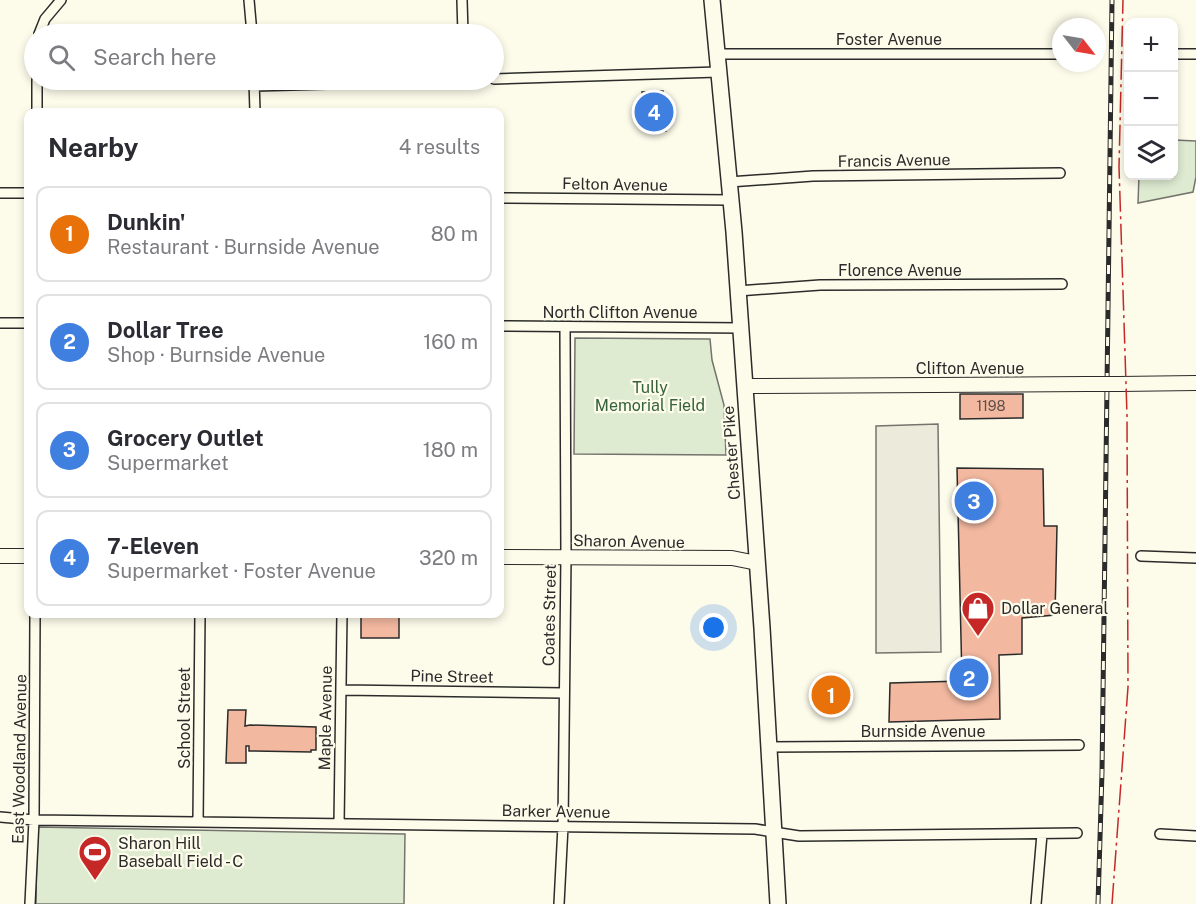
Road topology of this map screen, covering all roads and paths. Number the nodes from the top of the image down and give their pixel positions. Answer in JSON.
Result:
{"nodes":[{"id":1,"x":61,"y":0,"type":"edge"},
{"id":2,"x":249,"y":0,"type":"edge"},
{"id":3,"x":462,"y":0,"type":"edge"},
{"id":4,"x":712,"y":0,"type":"edge"},
{"id":5,"x":43,"y":24,"type":"edge"},
{"id":6,"x":251,"y":24,"type":"edge"},
{"id":7,"x":463,"y":24,"type":"edge"},
{"id":8,"x":716,"y":54,"type":"junction"},
{"id":9,"x":1052,"y":54,"type":"edge"},
{"id":10,"x":1178,"y":54,"type":"edge"},
{"id":11,"x":1196,"y":54,"type":"edge"},
{"id":12,"x":718,"y":72,"type":"junction"},
{"id":13,"x":504,"y":79,"type":"edge"},
{"id":14,"x":37,"y":90,"type":"edge"},
{"id":15,"x":255,"y":90,"type":"edge"},
{"id":16,"x":37,"y":108,"type":"edge"},
{"id":17,"x":255,"y":108,"type":"edge"},
{"id":18,"x":1060,"y":173,"type":"dead end"},
{"id":19,"x":729,"y":182,"type":"junction"},
{"id":20,"x":0,"y":193,"type":"edge"},
{"id":21,"x":24,"y":193,"type":"edge"},
{"id":22,"x":504,"y":198,"type":"edge"},
{"id":23,"x":731,"y":200,"type":"junction"},
{"id":24,"x":1062,"y":284,"type":"dead end"},
{"id":25,"x":738,"y":291,"type":"junction"},
{"id":26,"x":0,"y":323,"type":"edge"},
{"id":27,"x":24,"y":323,"type":"edge"},
{"id":28,"x":504,"y":326,"type":"edge"},
{"id":29,"x":565,"y":327,"type":"junction"},
{"id":30,"x":741,"y":328,"type":"junction"},
{"id":31,"x":1196,"y":383,"type":"edge"},
{"id":32,"x":745,"y":386,"type":"junction"},
{"id":33,"x":0,"y":556,"type":"edge"},
{"id":34,"x":24,"y":556,"type":"edge"},
{"id":35,"x":566,"y":556,"type":"junction"},
{"id":36,"x":1141,"y":556,"type":"dead end"},
{"id":37,"x":504,"y":557,"type":"edge"},
{"id":38,"x":1196,"y":558,"type":"edge"},
{"id":39,"x":757,"y":563,"type":"junction"},
{"id":40,"x":35,"y":618,"type":"edge"},
{"id":41,"x":200,"y":618,"type":"edge"},
{"id":42,"x":342,"y":618,"type":"edge"},
{"id":43,"x":341,"y":690,"type":"junction"},
{"id":44,"x":563,"y":693,"type":"junction"},
{"id":45,"x":1079,"y":745,"type":"dead end"},
{"id":46,"x":768,"y":747,"type":"junction"},
{"id":47,"x":0,"y":817,"type":"edge"},
{"id":48,"x":34,"y":820,"type":"junction"},
{"id":49,"x":198,"y":822,"type":"junction"},
{"id":50,"x":339,"y":824,"type":"junction"},
{"id":51,"x":562,"y":826,"type":"junction"},
{"id":52,"x":773,"y":832,"type":"junction"},
{"id":53,"x":1077,"y":833,"type":"dead end"},
{"id":54,"x":1042,"y":834,"type":"junction"},
{"id":55,"x":1160,"y":834,"type":"dead end"},
{"id":56,"x":1196,"y":836,"type":"edge"},
{"id":57,"x":30,"y":904,"type":"edge"},
{"id":58,"x":559,"y":904,"type":"edge"},
{"id":59,"x":778,"y":904,"type":"edge"},
{"id":60,"x":1036,"y":904,"type":"edge"}],
"edges":[{"from":1,"to":5,"type":"street"},
{"from":2,"to":6,"type":"street"},
{"from":3,"to":7,"type":"street"},
{"from":4,"to":8,"type":"main road","name":"Chester Pike"},
{"from":8,"to":9,"type":"street","name":"Foster Avenue"},
{"from":8,"to":12,"type":"main road","name":"Chester Pike"},
{"from":10,"to":11,"type":"street"},
{"from":12,"to":13,"type":"street"},
{"from":12,"to":19,"type":"main road","name":"Chester Pike"},
{"from":14,"to":16,"type":"street"},
{"from":15,"to":17,"type":"street"},
{"from":18,"to":19,"type":"street","name":"Francis Avenue"},
{"from":19,"to":23,"type":"main road","name":"Chester Pike"},
{"from":20,"to":21,"type":"street"},
{"from":22,"to":23,"type":"street","name":"Felton Avenue"},
{"from":23,"to":25,"type":"main road","name":"Chester Pike"},
{"from":24,"to":25,"type":"street","name":"Florence Avenue"},
{"from":25,"to":30,"type":"main road","name":"Chester Pike"},
{"from":26,"to":27,"type":"street"},
{"from":28,"to":29,"type":"street","name":"North Clifton Avenue"},
{"from":29,"to":30,"type":"street","name":"North Clifton Avenue"},
{"from":29,"to":35,"type":"street","name":"Coates Street"},
{"from":30,"to":32,"type":"main road","name":"Chester Pike"},
{"from":31,"to":32,"type":"street","name":"Clifton Avenue","bridge":true},
{"from":32,"to":39,"type":"main road","name":"Chester Pike"},
{"from":33,"to":34,"type":"street"},
{"from":35,"to":37,"type":"street","name":"Sharon Avenue"},
{"from":35,"to":39,"type":"street","name":"Sharon Avenue"},
{"from":35,"to":44,"type":"street","name":"Coates Street"},
{"from":36,"to":38,"type":"street"},
{"from":39,"to":46,"type":"main road","name":"Chester Pike"},
{"from":40,"to":48,"type":"street","name":"East Woodland Avenue"},
{"from":41,"to":49,"type":"street","name":"School Street"},
{"from":42,"to":43,"type":"street","name":"Maple Avenue"},
{"from":43,"to":44,"type":"street","name":"Pine Street"},
{"from":43,"to":50,"type":"street","name":"Maple Avenue"},
{"from":44,"to":51,"type":"street","name":"Coates Street"},
{"from":45,"to":46,"type":"street","name":"Burnside Avenue"},
{"from":46,"to":52,"type":"main road","name":"Chester Pike"},
{"from":47,"to":48,"type":"street","name":"Barker Avenue"},
{"from":48,"to":49,"type":"street","name":"Barker Avenue"},
{"from":48,"to":57,"type":"street","name":"East Woodland Avenue"},
{"from":49,"to":50,"type":"street","name":"Barker Avenue"},
{"from":50,"to":51,"type":"street","name":"Barker Avenue"},
{"from":51,"to":52,"type":"street","name":"Barker Avenue"},
{"from":51,"to":58,"type":"street","name":"Coates Street"},
{"from":52,"to":54,"type":"street","name":"Barker Avenue"},
{"from":52,"to":59,"type":"main road","name":"Chester Pike"},
{"from":53,"to":54,"type":"street","name":"Barker Avenue"},
{"from":54,"to":60,"type":"street"},
{"from":55,"to":56,"type":"street"}]}
